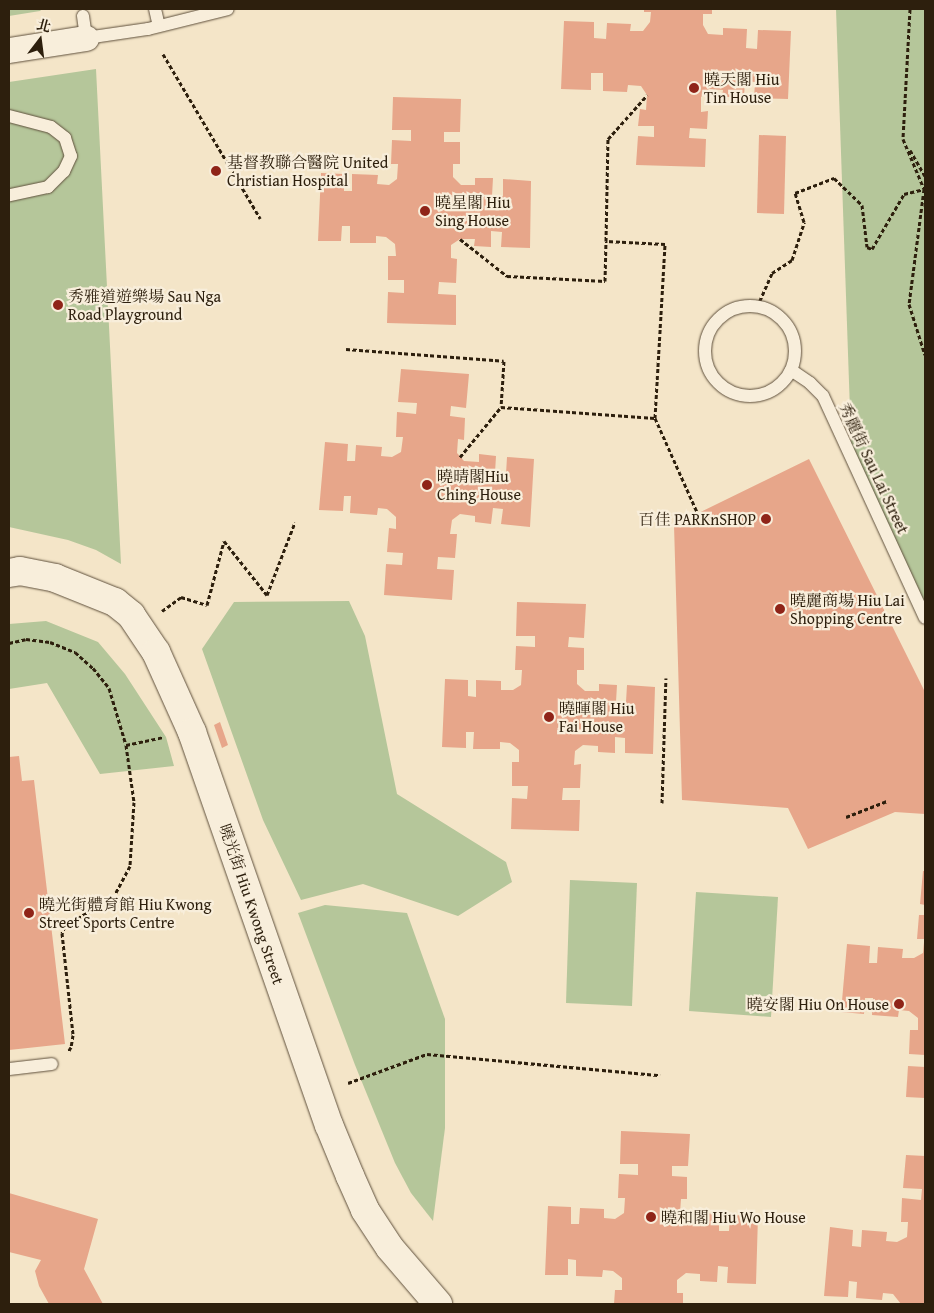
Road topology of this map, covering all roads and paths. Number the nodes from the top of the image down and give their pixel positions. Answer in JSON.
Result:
{"nodes":[{"id":1,"x":155,"y":9,"type":"edge"},
{"id":2,"x":228,"y":9,"type":"edge"},
{"id":3,"x":910,"y":9,"type":"edge"},
{"id":4,"x":159,"y":26,"type":"junction"},
{"id":5,"x":85,"y":27,"type":"joint"},
{"id":6,"x":9,"y":50,"type":"edge"},
{"id":7,"x":163,"y":54,"type":"dead end"},
{"id":8,"x":647,"y":95,"type":"dead end"},
{"id":9,"x":9,"y":116,"type":"edge"},
{"id":10,"x":903,"y":139,"type":"junction"},
{"id":11,"x":925,"y":176,"type":"edge"},
{"id":12,"x":924,"y":189,"type":"junction"},
{"id":13,"x":9,"y":195,"type":"edge"},
{"id":14,"x":260,"y":218,"type":"dead end"},
{"id":15,"x":460,"y":238,"type":"dead end"},
{"id":16,"x":606,"y":241,"type":"junction"},
{"id":17,"x":757,"y":306,"type":"junction"},
{"id":18,"x":346,"y":349,"type":"dead end"},
{"id":19,"x":925,"y":355,"type":"edge"},
{"id":20,"x":791,"y":370,"type":"junction"},
{"id":21,"x":501,"y":407,"type":"junction"},
{"id":22,"x":655,"y":418,"type":"junction"},
{"id":23,"x":460,"y":457,"type":"dead end"},
{"id":24,"x":698,"y":514,"type":"dead end"},
{"id":25,"x":294,"y":522,"type":"dead end"},
{"id":26,"x":9,"y":573,"type":"edge"},
{"id":27,"x":159,"y":613,"type":"dead end"},
{"id":28,"x":925,"y":618,"type":"edge"},
{"id":29,"x":9,"y":643,"type":"edge"},
{"id":30,"x":666,"y":678,"type":"dead end"},
{"id":31,"x":166,"y":737,"type":"dead end"},
{"id":32,"x":126,"y":745,"type":"junction"},
{"id":33,"x":887,"y":801,"type":"dead end"},
{"id":34,"x":662,"y":803,"type":"dead end"},
{"id":35,"x":846,"y":817,"type":"dead end"},
{"id":36,"x":52,"y":1064,"type":"joint"},
{"id":37,"x":9,"y":1069,"type":"edge"},
{"id":38,"x":660,"y":1075,"type":"dead end"},
{"id":39,"x":348,"y":1083,"type":"dead end"},
{"id":40,"x":438,"y":1304,"type":"edge"}],
"edges":[{"from":1,"to":4,"type":"lane"},
{"from":2,"to":4,"type":"lane"},
{"from":3,"to":10,"type":"path"},
{"from":4,"to":5,"type":"lane"},
{"from":5,"to":6,"type":"street"},
{"from":7,"to":14,"type":"path"},
{"from":8,"to":16,"type":"path"},
{"from":9,"to":13,"type":"lane"},
{"from":10,"to":11,"type":"path"},
{"from":10,"to":12,"type":"path"},
{"from":12,"to":17,"type":"path"},
{"from":12,"to":19,"type":"path"},
{"from":15,"to":16,"type":"path"},
{"from":16,"to":22,"type":"path"},
{"from":17,"to":20,"type":"lane"},
{"from":17,"to":20,"type":"lane"},
{"from":18,"to":21,"type":"path"},
{"from":20,"to":28,"type":"lane","name":"秀麗街 Sau Lai Street"},
{"from":21,"to":22,"type":"path"},
{"from":21,"to":23,"type":"path"},
{"from":22,"to":24,"type":"path"},
{"from":25,"to":27,"type":"path"},
{"from":26,"to":40,"type":"main road","name":"曉光街 Hiu Kwong Street"},
{"from":29,"to":32,"type":"path"},
{"from":30,"to":34,"type":"path"},
{"from":31,"to":32,"type":"path"},
{"from":32,"to":36,"type":"path"},
{"from":33,"to":35,"type":"path"},
{"from":36,"to":37,"type":"lane"},
{"from":38,"to":39,"type":"path"}]}
